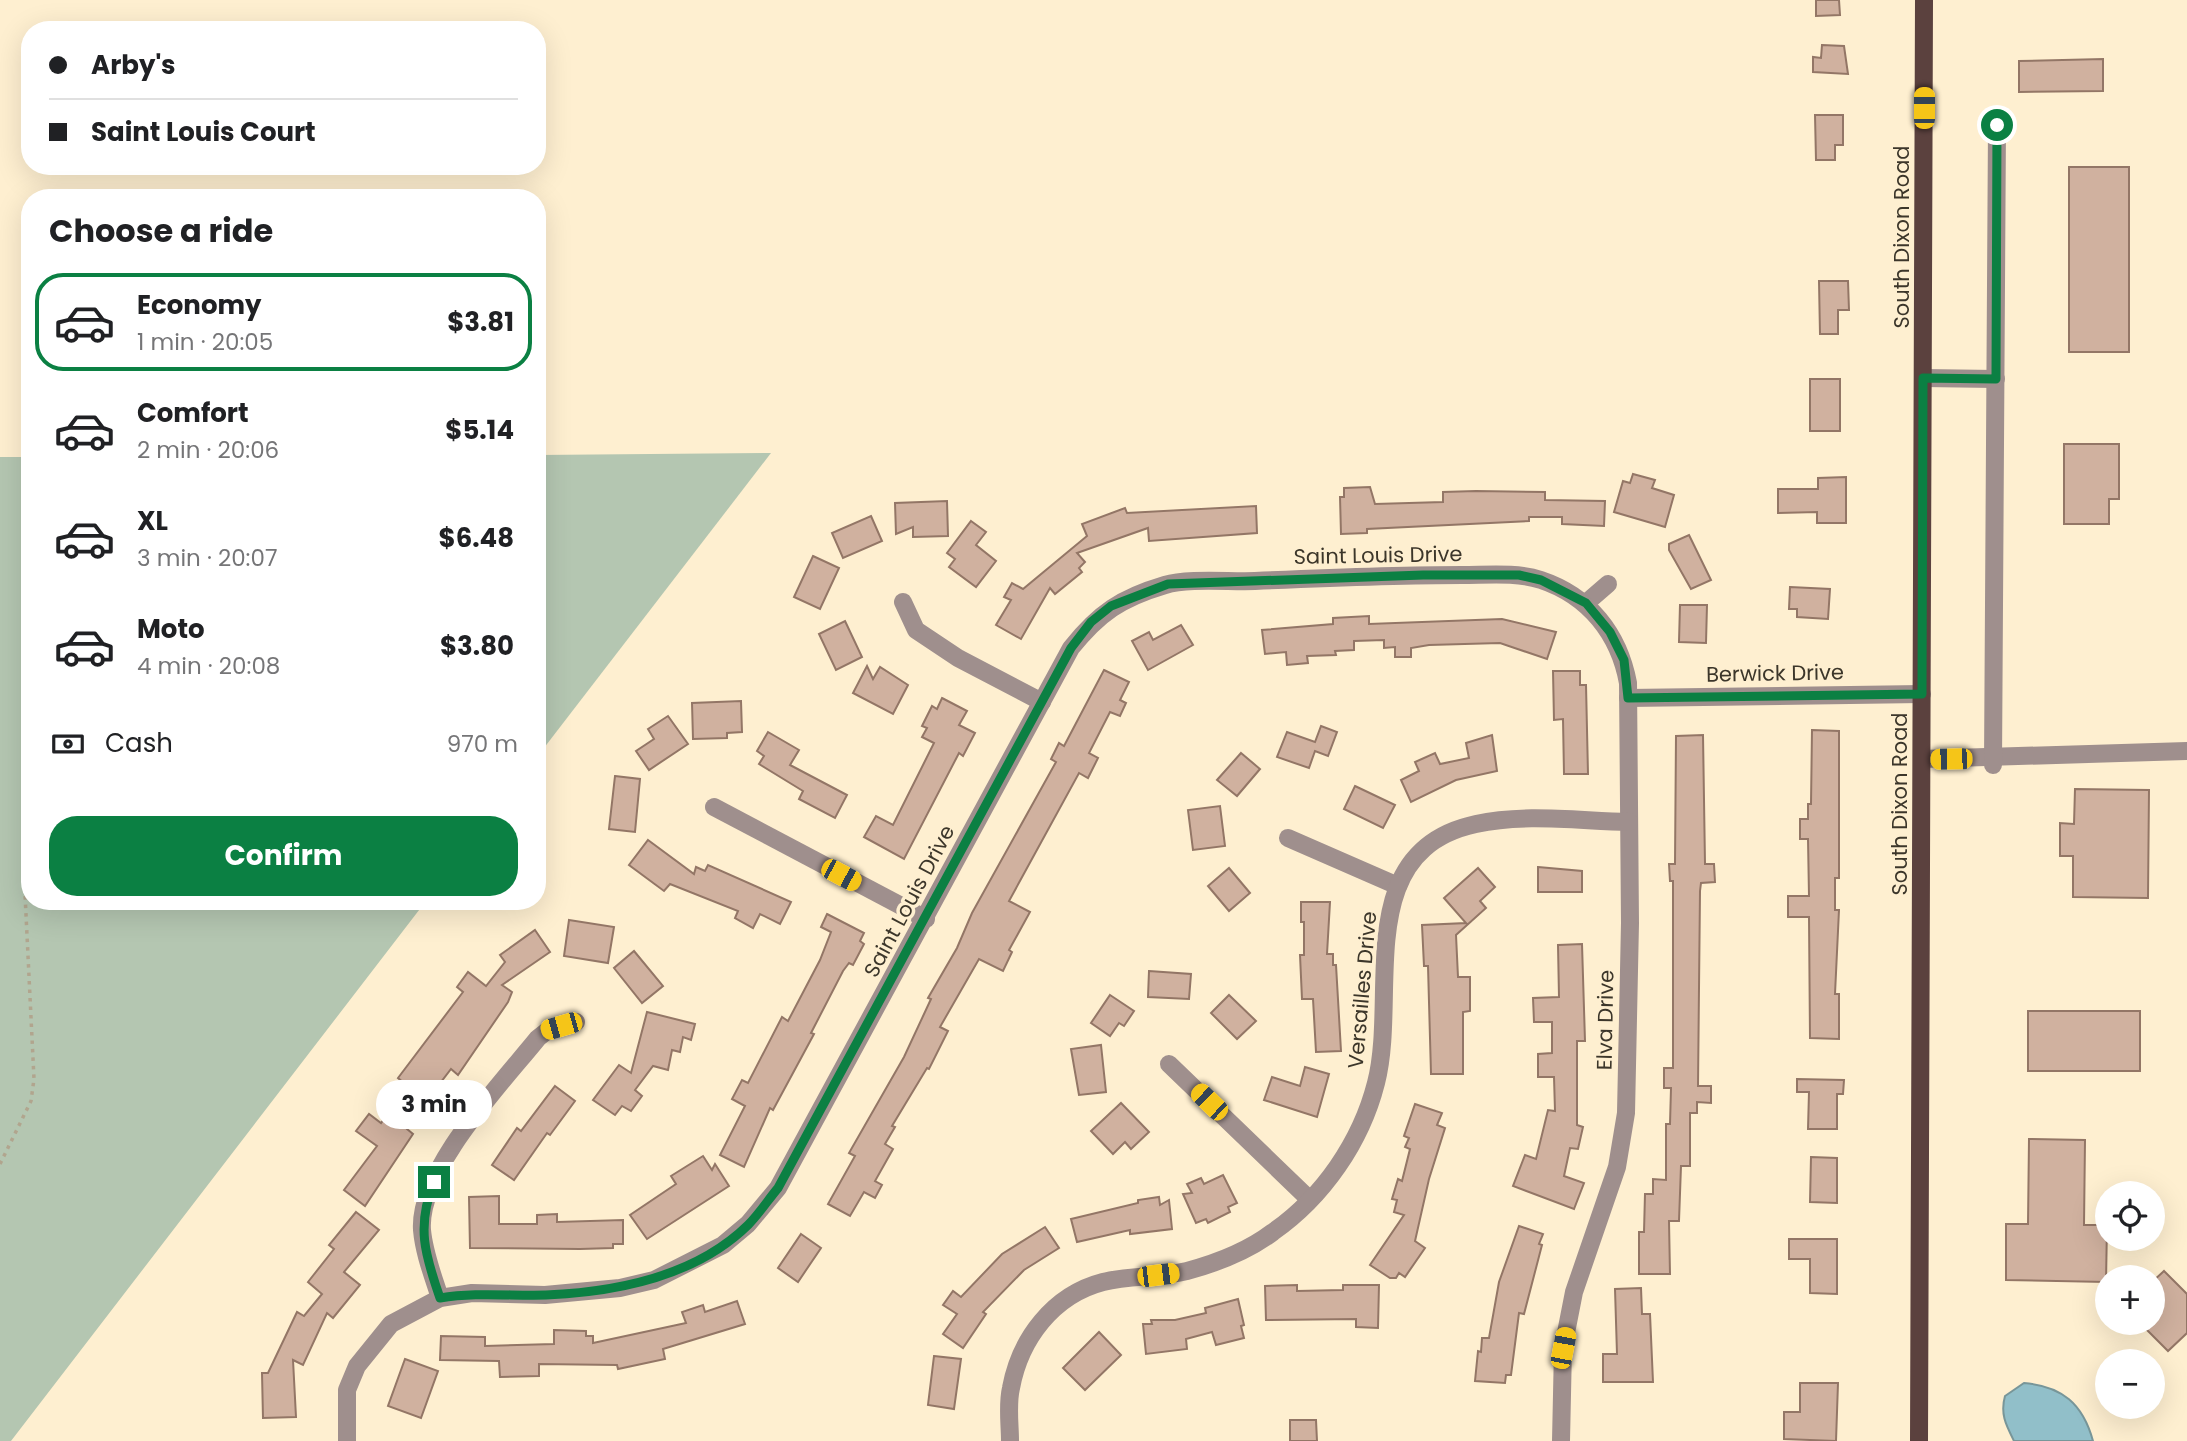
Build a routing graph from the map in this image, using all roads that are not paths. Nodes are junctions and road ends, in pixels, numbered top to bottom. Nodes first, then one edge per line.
1 (1924, 0) edge
2 (1997, 125) dead end
3 (1923, 378) junction
4 (1996, 379) junction
5 (1608, 584) dead end
6 (903, 602) dead end
7 (1586, 603) junction
8 (1922, 694) junction
9 (1628, 698) junction
10 (1042, 702) junction
11 (2187, 751) edge
12 (1922, 759) junction
13 (1993, 762) junction
14 (713, 807) dead end
15 (1629, 822) junction
16 (1288, 838) dead end
17 (1398, 886) junction
18 (926, 919) junction
19 (576, 1022) dead end
20 (1169, 1064) dead end
21 (1309, 1199) junction
22 (440, 1298) junction
23 (347, 1441) edge
24 (1010, 1441) edge
25 (1561, 1441) edge
26 (1919, 1441) edge

1 - 3 main road, South Dixon Road
2 - 4 street
3 - 4 street
3 - 8 main road, South Dixon Road
4 - 13 street
5 - 7 street
6 - 10 street
7 - 9 street, Elva Drive
7 - 10 street, Saint Louis Drive
8 - 9 street, Berwick Drive
8 - 12 main road, South Dixon Road
9 - 15 street, Elva Drive
10 - 18 street, Saint Louis Drive
11 - 13 street
12 - 13 street
12 - 26 main road, South Dixon Road
14 - 18 street
15 - 17 street, Versailles Drive
15 - 25 street, Elva Drive
16 - 17 street
17 - 21 street, Versailles Drive
18 - 22 street, Saint Louis Drive
19 - 22 street
20 - 21 street
21 - 24 street, Versailles Drive
22 - 23 street, Saint Louis Drive

